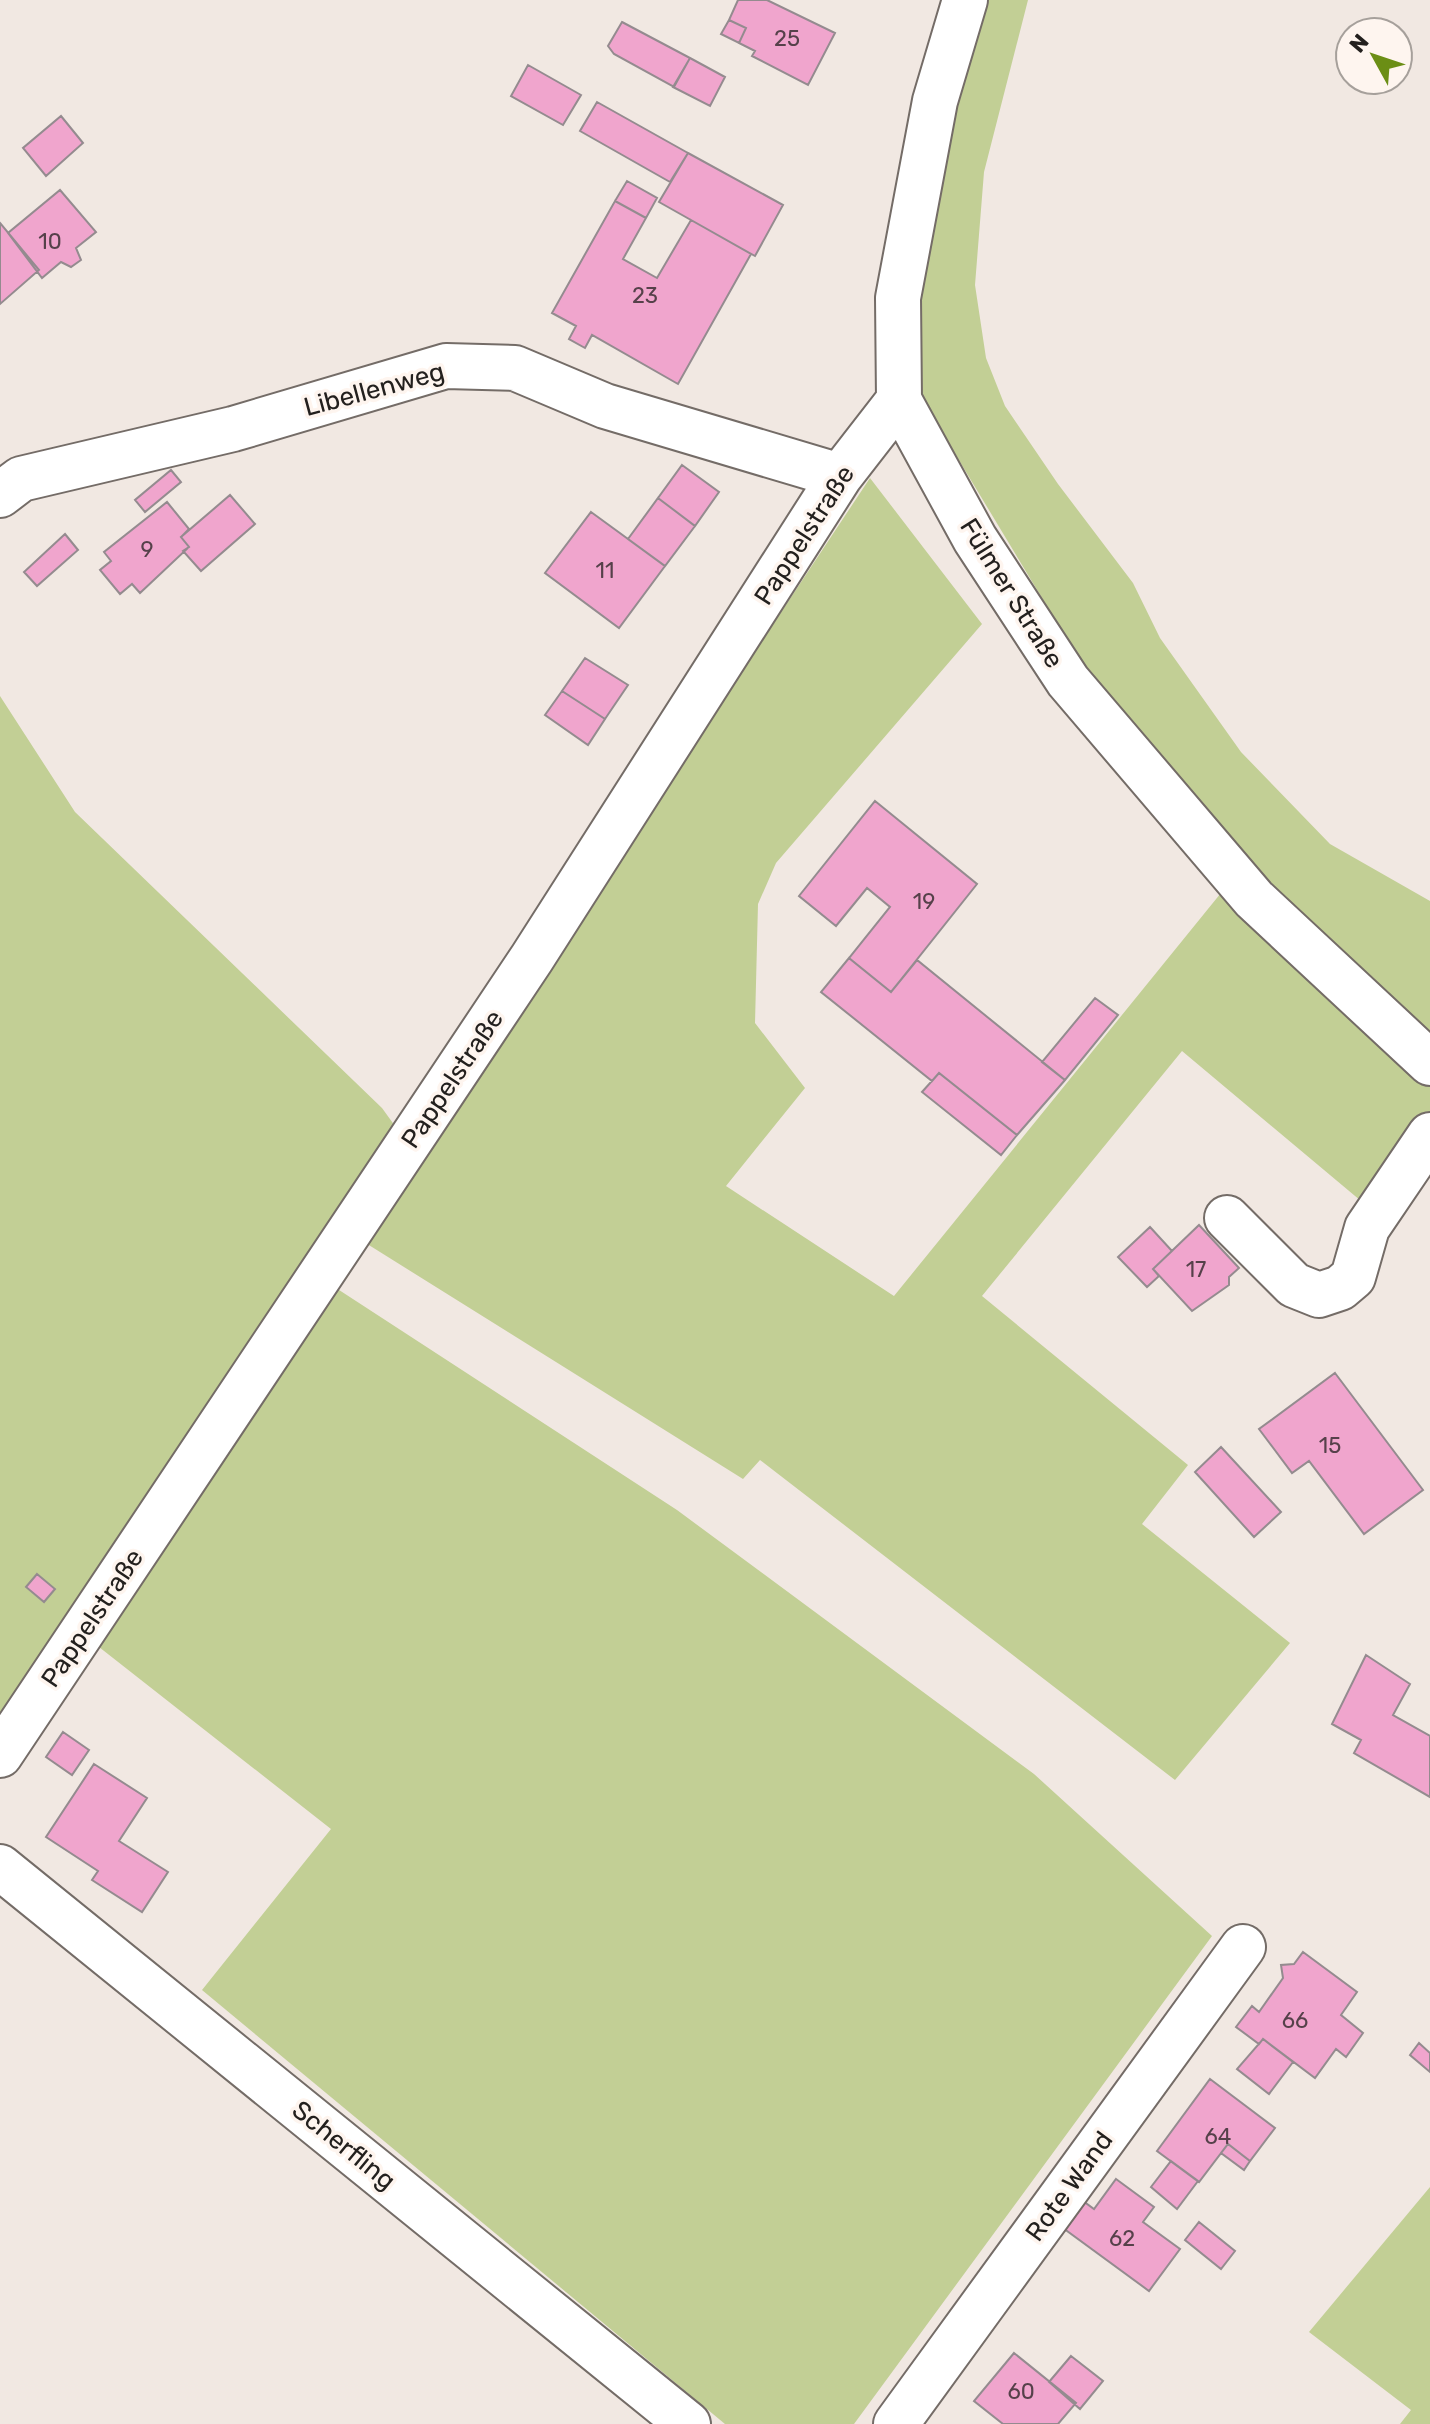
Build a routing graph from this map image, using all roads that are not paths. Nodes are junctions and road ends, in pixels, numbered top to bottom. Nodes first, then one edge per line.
1 (965, 0) edge
2 (899, 400) junction
3 (840, 476) junction
4 (0, 495) edge
5 (1430, 1063) edge
6 (1430, 1135) edge
7 (1227, 1218) dead end
8 (0, 1755) edge
9 (0, 1867) edge
10 (1243, 1947) dead end
11 (688, 2424) edge
12 (896, 2424) edge

1 - 2 street, Fülmer Straße
2 - 3 street, Pappelstraße
2 - 5 street, Fülmer Straße
3 - 4 street, Libellenweg
3 - 8 street, Pappelstraße
6 - 7 street
9 - 11 street, Scherfling
10 - 12 street, Rote Wand

